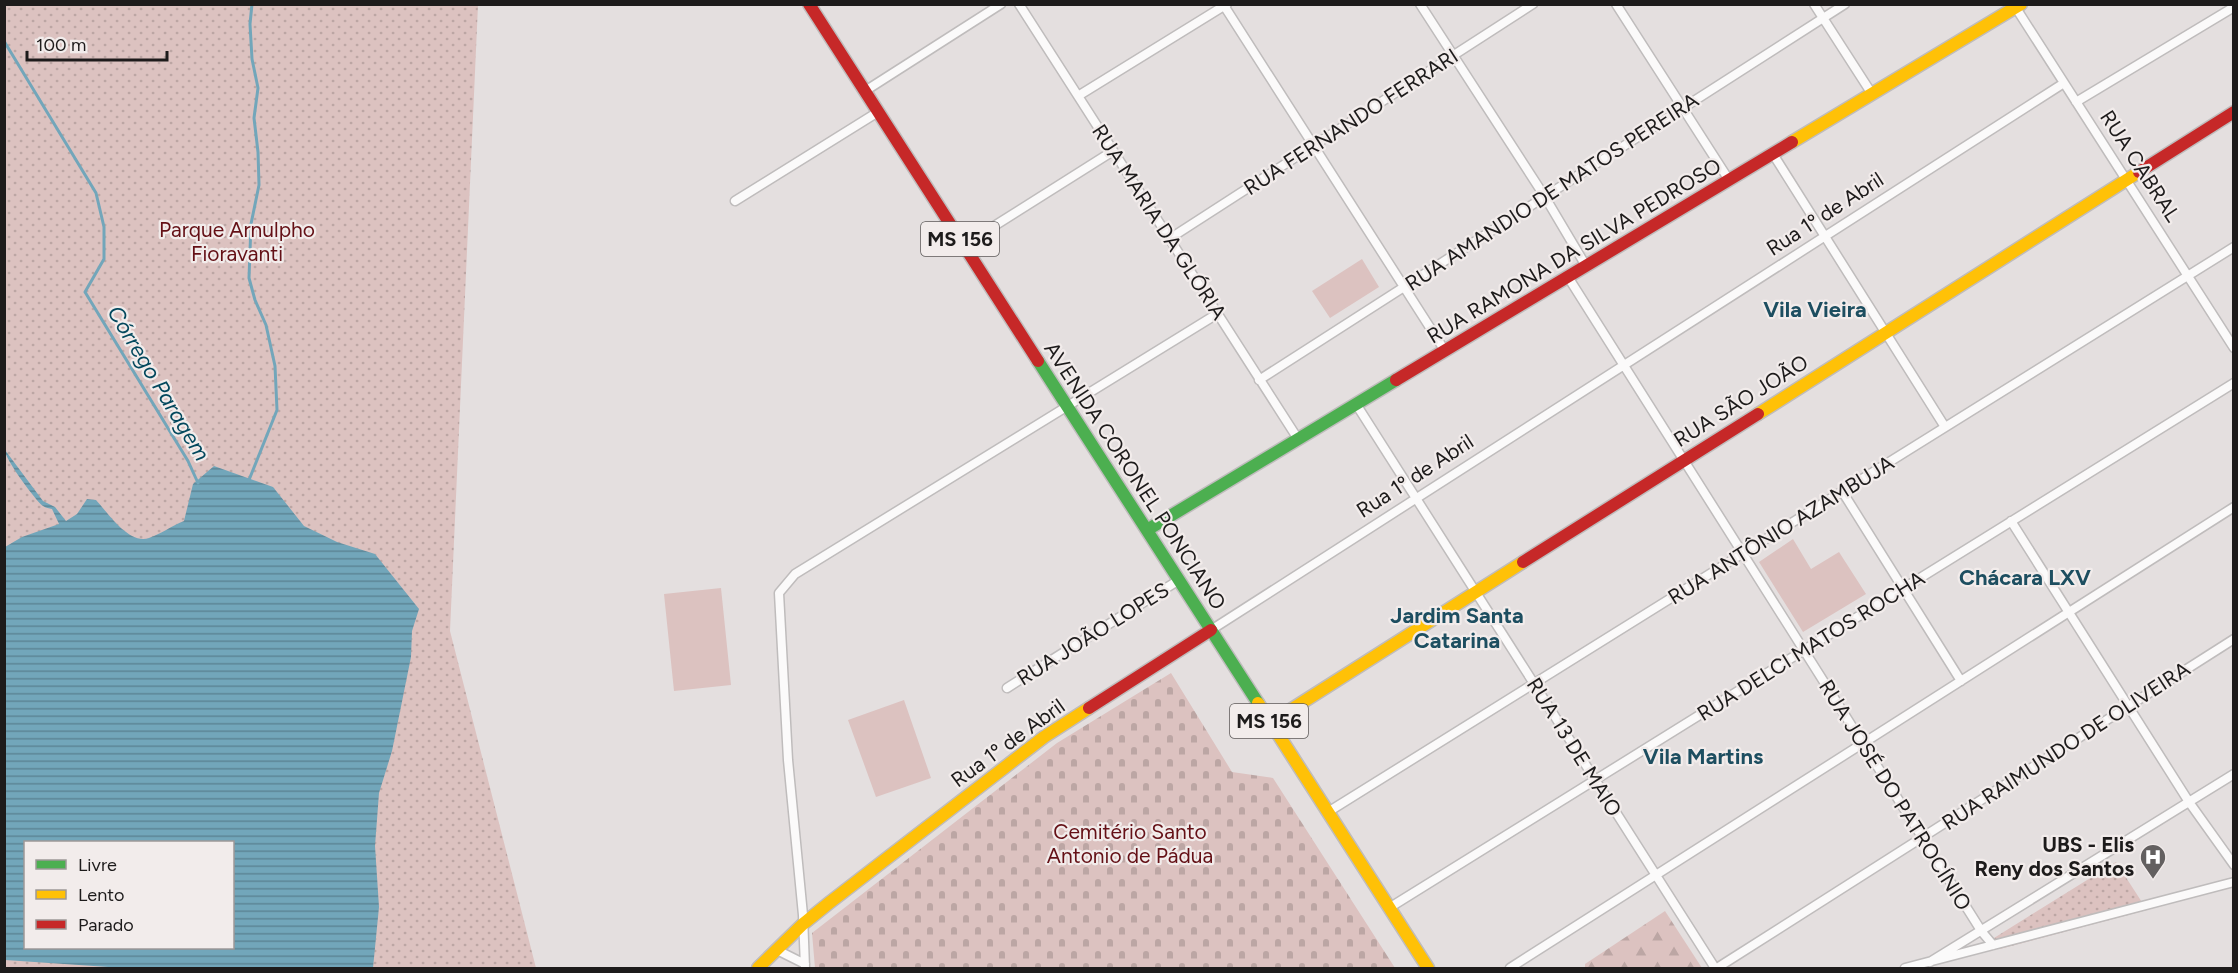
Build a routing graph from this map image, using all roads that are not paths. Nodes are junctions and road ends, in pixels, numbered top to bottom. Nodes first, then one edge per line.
1 (809, 4) edge
2 (1001, 4) edge
3 (1019, 4) edge
4 (1420, 4) edge
5 (1533, 4) edge
6 (1616, 4) edge
7 (1814, 4) edge
8 (1845, 4) edge
9 (1225, 5) edge
10 (2017, 6) edge
11 (2234, 7) edge
12 (1823, 19) junction
13 (1453, 57) junction
14 (2064, 83) junction
15 (865, 91) junction
16 (1872, 94) junction
17 (1078, 96) junction
18 (2076, 102) junction
19 (1682, 108) junction
20 (878, 112) junction
21 (2234, 112) edge
22 (1314, 146) junction
23 (1113, 151) junction
24 (1773, 154) junction
25 (1729, 180) junction
26 (2126, 180) junction
27 (1545, 197) junction
28 (735, 201) dead end
29 (1825, 237) junction
30 (1169, 239) junction
31 (964, 245) junction
32 (2234, 247) edge
33 (1586, 266) junction
34 (2188, 276) junction
35 (1568, 277) junction
36 (1404, 287) junction
37 (1217, 314) junction
38 (1885, 332) junction
39 (2234, 348) edge
40 (1444, 351) junction
41 (1624, 365) junction
42 (1259, 380) junction
43 (2234, 383) edge
44 (1356, 404) junction
45 (1067, 405) junction
46 (1945, 427) junction
47 (1298, 440) junction
48 (1684, 460) junction
49 (1842, 491) junction
50 (1416, 499) junction
51 (2234, 507) edge
52 (2011, 522) junction
53 (1147, 530) junction
54 (1743, 553) junction
55 (1179, 580) junction
56 (1903, 589) junction
57 (1476, 592) junction
58 (2069, 612) junction
59 (1211, 630) junction
60 (2234, 639) edge
61 (1804, 650) junction
62 (1960, 681) junction
63 (1534, 683) junction
64 (1006, 688) dead end
65 (2128, 706) junction
66 (1270, 723) junction
67 (1863, 743) junction
68 (2234, 774) edge
69 (1595, 780) junction
70 (2189, 802) junction
71 (1328, 812) junction
72 (1922, 838) junction
73 (2234, 865) edge
74 (1656, 875) junction
75 (2234, 882) edge
76 (1389, 908) junction
77 (803, 924) junction
78 (1982, 932) junction
79 (1994, 945) junction
80 (777, 950) junction
81 (1930, 965) edge
82 (805, 966) edge
83 (758, 969) edge
84 (1428, 969) edge
85 (1510, 969) edge
86 (1716, 969) edge
87 (1905, 969) edge

1 - 15 street, AVENIDA CORONEL PONCIANO / MS 156
2 - 15 street
3 - 17 street, RUA MARIA DA GLÓRIA
4 - 13 street
5 - 13 street, RUA FERNANDO FERRARI
6 - 19 street
7 - 12 street
8 - 12 street, RUA AMANDIO DE MATOS PEREIRA
9 - 17 street
9 - 22 street
10 - 14 street, RUA CABRAL
10 - 16 street, RUA RAMONA DA SILVA PEDROSO
11 - 18 street
12 - 16 street
12 - 19 street, RUA AMANDIO DE MATOS PEREIRA
13 - 22 street, RUA FERNANDO FERRARI
13 - 27 street
14 - 18 street, RUA CABRAL
14 - 29 street, Rua 1º de Abril
15 - 20 street, AVENIDA CORONEL PONCIANO / MS 156
16 - 24 street, RUA RAMONA DA SILVA PEDROSO
17 - 23 street, RUA MARIA DA GLÓRIA
18 - 26 street, RUA CABRAL
19 - 25 street
19 - 27 street, RUA AMANDIO DE MATOS PEREIRA
20 - 28 street
20 - 31 street, AVENIDA CORONEL PONCIANO / MS 156
21 - 26 street, RUA SÃO JOÃO
22 - 30 street, RUA FERNANDO FERRARI
22 - 36 street
23 - 30 street, RUA MARIA DA GLÓRIA
23 - 31 street
24 - 25 street, RUA RAMONA DA SILVA PEDROSO
24 - 29 street
25 - 33 street, RUA RAMONA DA SILVA PEDROSO
26 - 34 street, RUA CABRAL
26 - 38 street, RUA SÃO JOÃO
27 - 33 street
27 - 36 street, RUA AMANDIO DE MATOS PEREIRA
29 - 38 street
29 - 41 street, Rua 1º de Abril
30 - 37 street, RUA MARIA DA GLÓRIA
31 - 45 street, AVENIDA CORONEL PONCIANO / MS 156
32 - 34 street, RUA ANTÔNIO AZAMBUJA
33 - 35 street, RUA RAMONA DA SILVA PEDROSO
34 - 39 street, RUA CABRAL
34 - 46 street, RUA ANTÔNIO AZAMBUJA
35 - 40 street, RUA RAMONA DA SILVA PEDROSO
35 - 41 street, RUA JOSÉ DO PATROCÍNIO
36 - 40 street
36 - 42 street, RUA AMANDIO DE MATOS PEREIRA
37 - 42 street, RUA MARIA DA GLÓRIA
37 - 45 street
38 - 46 street
38 - 48 street, RUA SÃO JOÃO
40 - 44 street, RUA RAMONA DA SILVA PEDROSO
41 - 48 street, RUA JOSÉ DO PATROCÍNIO
41 - 50 street, Rua 1º de Abril
42 - 47 street, RUA MARIA DA GLÓRIA
43 - 52 street, RUA DELCI MATOS ROCHA
44 - 47 street, RUA RAMONA DA SILVA PEDROSO
44 - 50 street, RUA 13 DE MAIO
45 - 53 street, AVENIDA CORONEL PONCIANO / MS 156
45 - 77 street
46 - 49 street, RUA ANTÔNIO AZAMBUJA
47 - 53 street, RUA RAMONA DA SILVA PEDROSO
48 - 54 street, RUA JOSÉ DO PATROCÍNIO
48 - 57 street, RUA SÃO JOÃO
49 - 54 street, RUA ANTÔNIO AZAMBUJA
49 - 56 street
50 - 57 street, RUA 13 DE MAIO
50 - 59 street, Rua 1º de Abril
51 - 58 street
52 - 56 street, RUA DELCI MATOS ROCHA
52 - 58 street
53 - 55 street, AVENIDA CORONEL PONCIANO / MS 156
54 - 61 street, RUA JOSÉ DO PATROCÍNIO
54 - 63 street, RUA ANTÔNIO AZAMBUJA
55 - 59 street, AVENIDA CORONEL PONCIANO / MS 156
55 - 64 street, RUA JOÃO LOPES
56 - 61 street, RUA DELCI MATOS ROCHA
56 - 62 street
57 - 63 street, RUA 13 DE MAIO
57 - 66 street, RUA SÃO JOÃO
58 - 62 street
58 - 65 street
59 - 66 street, AVENIDA CORONEL PONCIANO / MS 156
59 - 77 street, Rua 1º de Abril
60 - 65 street, RUA RAIMUNDO DE OLIVEIRA
61 - 67 street, RUA JOSÉ DO PATROCÍNIO
61 - 69 street, RUA DELCI MATOS ROCHA
62 - 67 street
63 - 69 street, RUA 13 DE MAIO
63 - 71 street, RUA ANTÔNIO AZAMBUJA
65 - 70 street
65 - 72 street, RUA RAIMUNDO DE OLIVEIRA
66 - 71 street, AVENIDA CORONEL PONCIANO / MS 156
67 - 72 street, RUA JOSÉ DO PATROCÍNIO
67 - 74 street
68 - 70 street
69 - 74 street, RUA 13 DE MAIO
69 - 76 street, RUA DELCI MATOS ROCHA
70 - 73 street
70 - 78 street
71 - 76 street, AVENIDA CORONEL PONCIANO / MS 156
72 - 78 street, RUA JOSÉ DO PATROCÍNIO
72 - 86 street, RUA RAIMUNDO DE OLIVEIRA
74 - 85 street
74 - 86 street, RUA 13 DE MAIO
75 - 79 street
76 - 84 street, AVENIDA CORONEL PONCIANO / MS 156
77 - 80 street, Rua 1º de Abril
77 - 82 street
78 - 79 street, RUA JOSÉ DO PATROCÍNIO
78 - 81 street
79 - 81 street
80 - 82 street
80 - 83 street, Rua 1º de Abril
81 - 87 street

